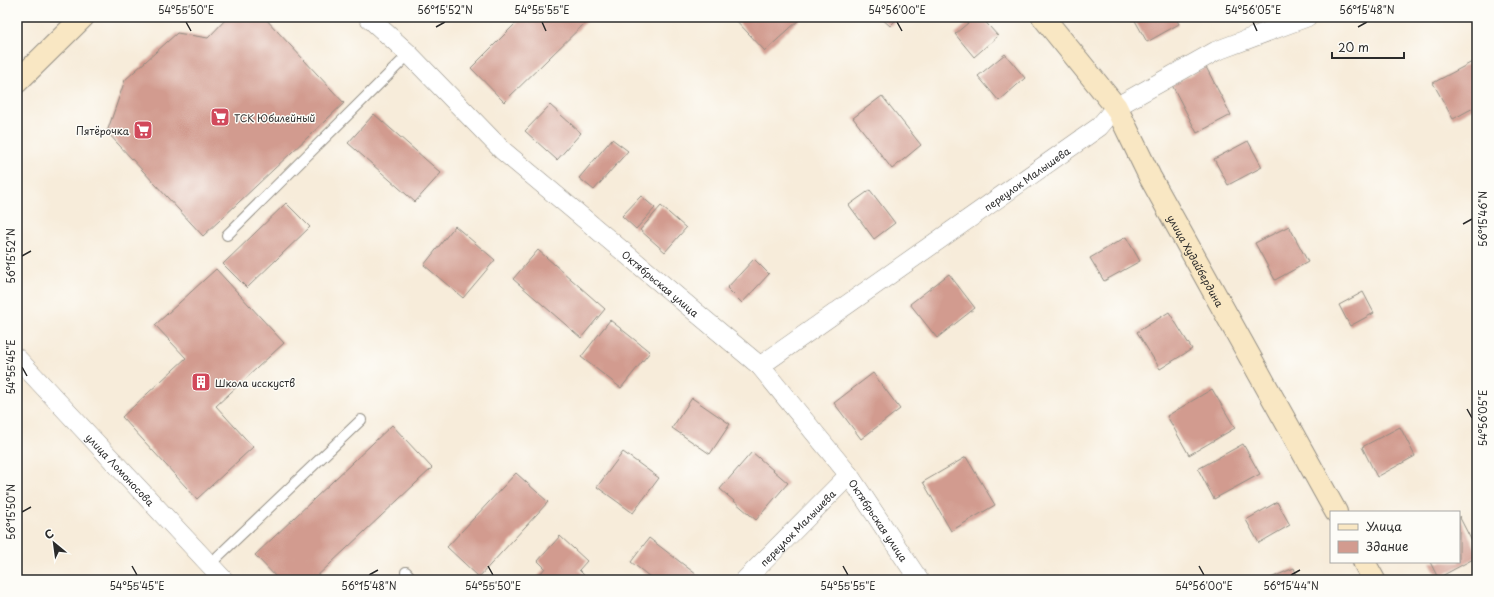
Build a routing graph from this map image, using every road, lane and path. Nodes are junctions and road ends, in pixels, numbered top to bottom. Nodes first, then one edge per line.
1 (83, 17) edge
2 (368, 17) edge
3 (1043, 17) edge
4 (1307, 17) edge
5 (409, 54) junction
6 (17, 82) edge
7 (1116, 107) junction
8 (227, 235) dead end
9 (17, 358) edge
10 (760, 366) junction
11 (361, 420) dead end
12 (850, 475) junction
13 (1335, 511) edge
14 (1365, 563) edge
15 (210, 564) junction
16 (406, 572) dead end
17 (224, 580) edge
18 (414, 580) edge
19 (745, 580) edge
20 (919, 580) edge
21 (1374, 580) edge

1 - 6 street
2 - 5 street, Октябрьская улица
3 - 7 street, улица Худайбердина
4 - 7 street, переулок Малышева
5 - 8 lane
5 - 10 street, Октябрьская улица
7 - 10 street, переулок Малышева
7 - 13 street, улица Худайбердина
9 - 15 street, улица Ломоносова
10 - 12 street, Октябрьская улица
11 - 15 lane
12 - 19 street, переулок Малышева
12 - 20 street, Октябрьская улица
14 - 21 street
15 - 17 street, улица Ломоносова
16 - 18 lane

